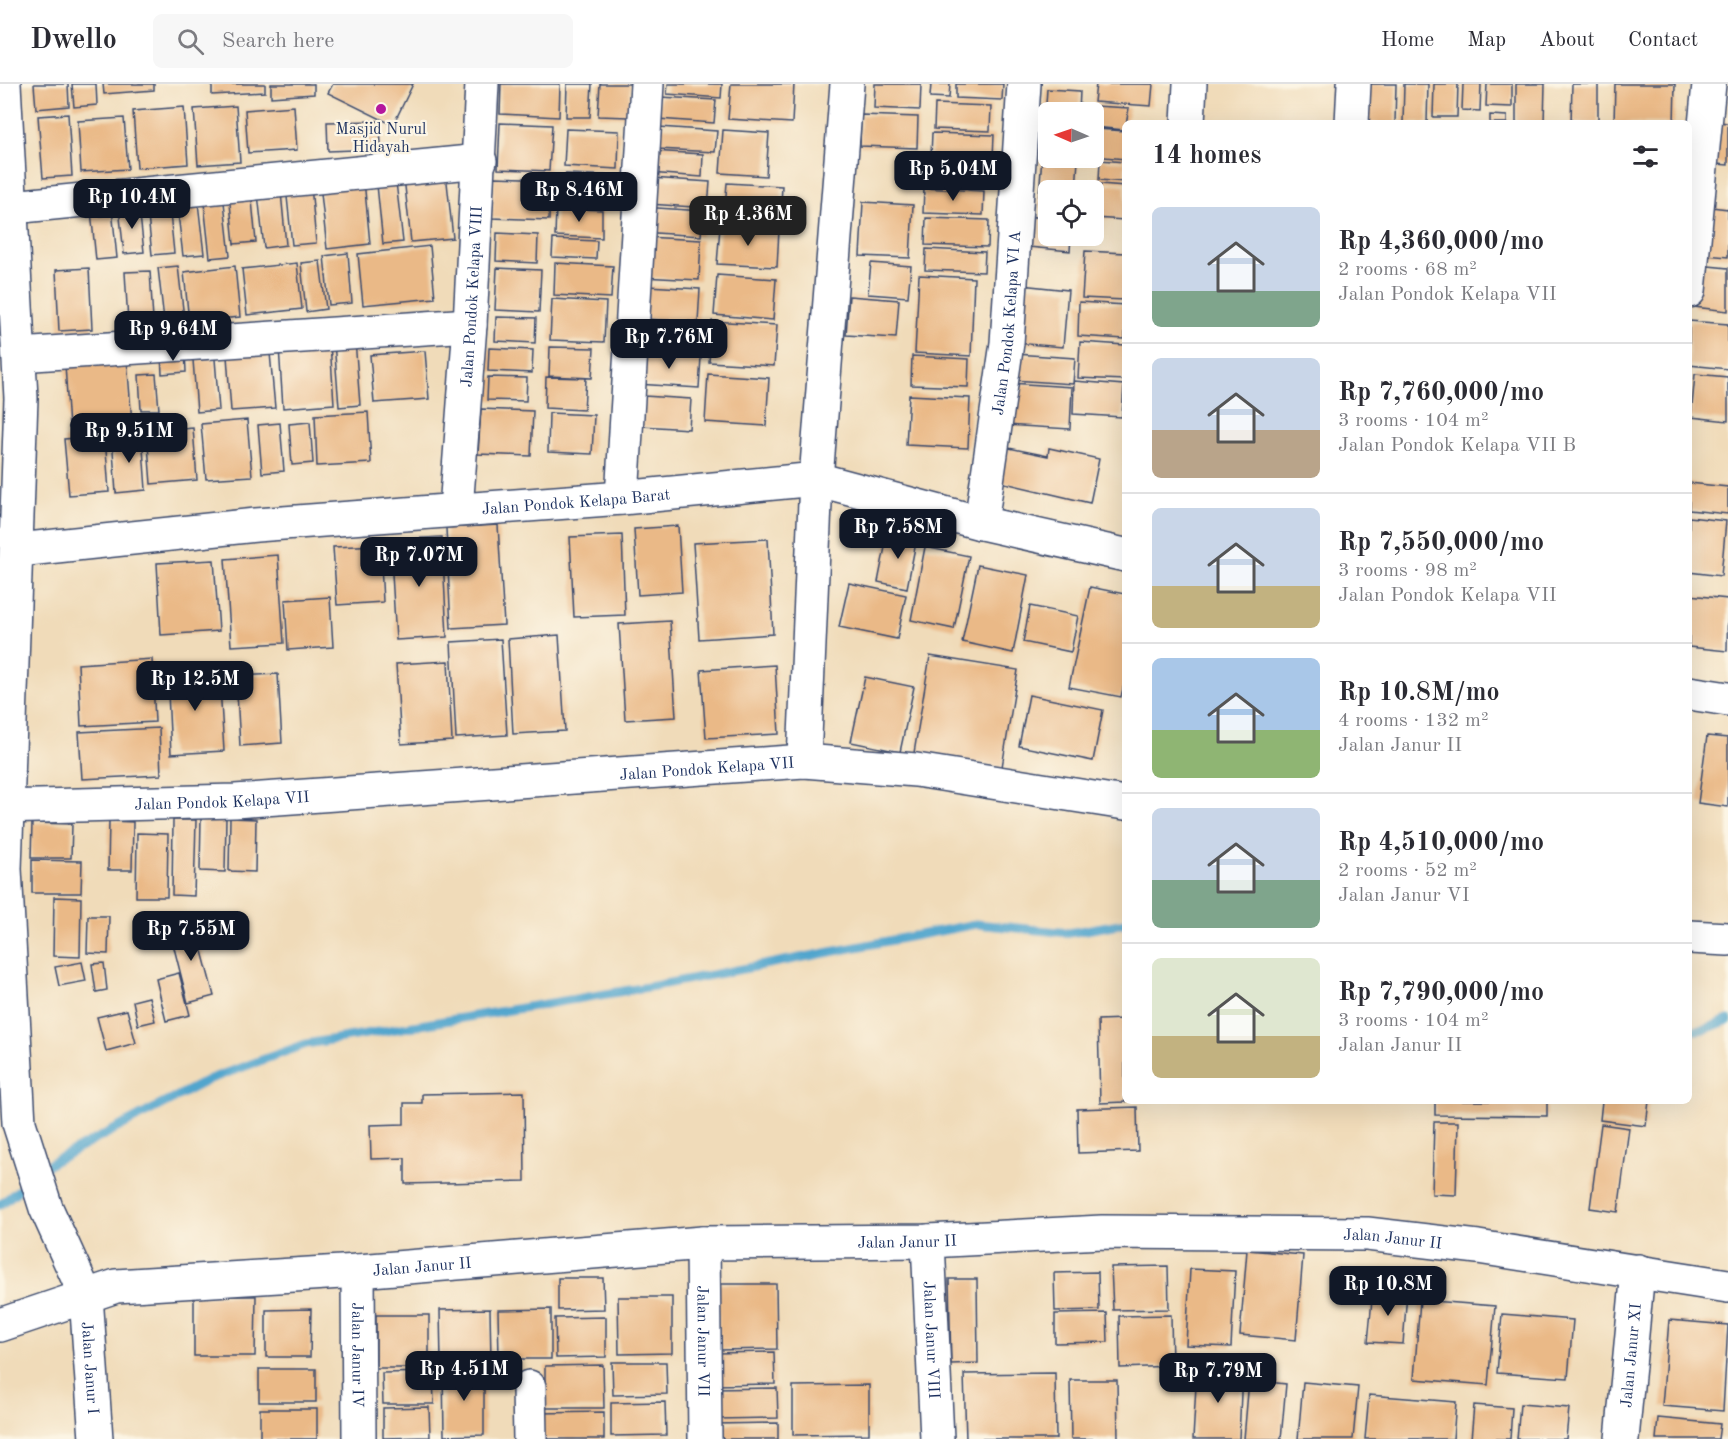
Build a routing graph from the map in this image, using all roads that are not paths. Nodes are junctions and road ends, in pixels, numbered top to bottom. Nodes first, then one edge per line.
1 (4, 84) edge
2 (482, 84) edge
3 (647, 84) edge
4 (847, 84) edge
5 (1024, 84) edge
6 (1190, 84) edge
7 (1354, 84) edge
8 (1709, 84) edge
9 (1188, 120) edge
10 (1352, 120) edge
11 (480, 161) junction
12 (12, 207) junction
13 (1692, 219) edge
14 (470, 325) junction
15 (19, 355) junction
16 (816, 479) junction
17 (622, 498) junction
18 (456, 509) junction
19 (981, 524) junction
20 (18, 550) junction
21 (1122, 554) edge
22 (1692, 693) edge
23 (1728, 699) edge
24 (804, 761) junction
25 (1122, 803) edge
26 (3, 807) edge
27 (2, 869) edge
28 (1692, 937) edge
29 (1728, 939) edge
30 (928, 1241) junction
31 (703, 1243) junction
32 (1638, 1270) junction
33 (358, 1271) junction
34 (1728, 1286) edge
35 (86, 1296) junction
36 (0, 1325) edge
37 (530, 1387) dead end
38 (96, 1439) edge
39 (359, 1439) edge
40 (530, 1439) edge
41 (705, 1439) edge
42 (937, 1439) edge
43 (1622, 1439) edge

1 - 12 street
2 - 11 street, Jalan Pondok Kelapa VIII
3 - 17 street
4 - 16 street, Jalan Pondok Kelapa VII
5 - 19 street, Jalan Pondok Kelapa VI A
6 - 9 street
7 - 10 street
8 - 13 street
11 - 12 street
11 - 14 street, Jalan Pondok Kelapa VIII
12 - 15 street
14 - 15 street
14 - 18 street, Jalan Pondok Kelapa VIII
15 - 20 street
16 - 17 street, Jalan Pondok Kelapa Barat
16 - 19 street, Jalan Pondok Kelapa Barat
16 - 24 street, Jalan Pondok Kelapa VII
17 - 18 street, Jalan Pondok Kelapa Barat
18 - 20 street, Jalan Pondok Kelapa Barat
19 - 21 street, Jalan Pondok Kelapa Barat
20 - 26 street
22 - 23 street
24 - 25 street
24 - 26 street, Jalan Pondok Kelapa VII
26 - 27 street
27 - 35 street
28 - 29 street
30 - 31 street, Jalan Janur II
30 - 32 street, Jalan Janur II
30 - 42 street, Jalan Janur VIII
31 - 33 street, Jalan Janur II
31 - 41 street, Jalan Janur VII
32 - 34 street, Jalan Janur II
32 - 43 street, Jalan Janur XI
33 - 35 street, Jalan Janur II
33 - 39 street, Jalan Janur IV
35 - 36 street, Jalan Janur II
35 - 38 street, Jalan Janur I
37 - 40 street

